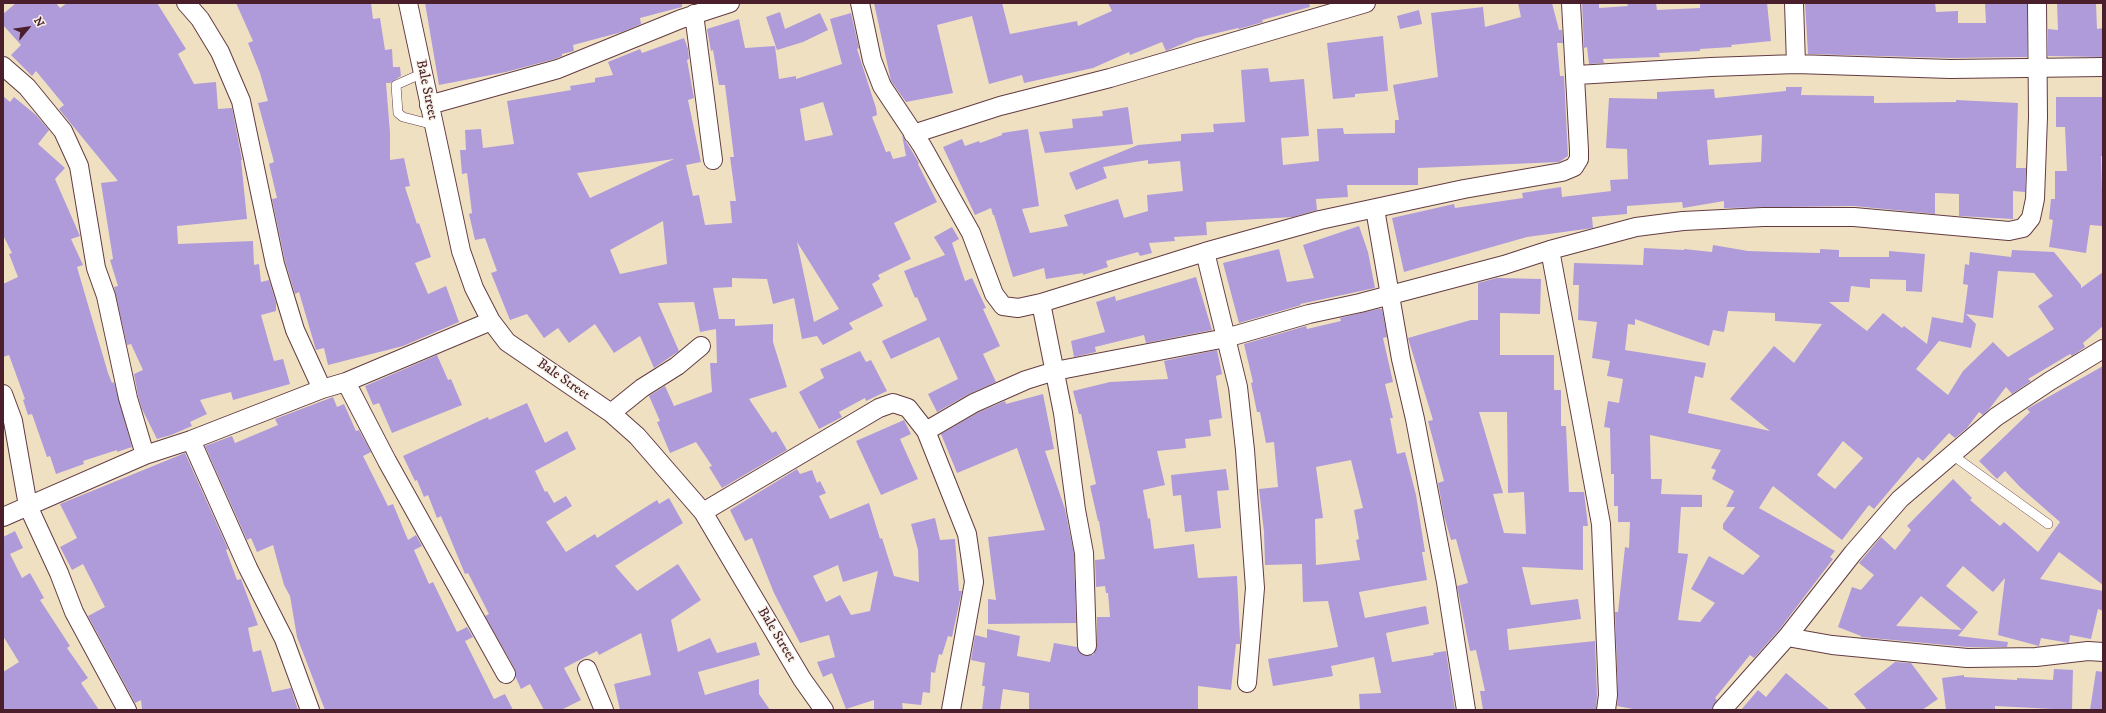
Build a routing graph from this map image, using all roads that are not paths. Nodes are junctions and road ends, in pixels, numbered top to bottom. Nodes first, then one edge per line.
1 (186, 3) edge
2 (730, 3) edge
3 (860, 3) edge
4 (1366, 3) edge
5 (1571, 3) edge
6 (1794, 3) edge
7 (2037, 3) edge
8 (411, 5) edge
9 (684, 12) edge
10 (1796, 64) junction
11 (3, 66) edge
12 (2103, 67) edge
13 (2037, 69) junction
14 (423, 73) junction
15 (1577, 76) junction
16 (430, 105) junction
17 (434, 125) junction
18 (913, 134) junction
19 (713, 160) dead end
20 (1374, 209) junction
21 (1550, 250) junction
22 (1205, 252) junction
23 (1390, 294) junction
24 (1042, 303) junction
25 (491, 321) junction
26 (1226, 338) junction
27 (700, 346) dead end
28 (2103, 349) edge
29 (1055, 371) junction
30 (346, 382) junction
31 (322, 389) junction
32 (3, 394) edge
33 (611, 413) junction
34 (926, 431) junction
35 (191, 440) junction
36 (1951, 454) junction
37 (145, 455) junction
38 (28, 506) junction
39 (702, 512) junction
40 (3, 517) edge
41 (2048, 524) dead end
42 (1788, 638) junction
43 (1087, 646) dead end
44 (2103, 652) edge
45 (587, 669) dead end
46 (506, 674) dead end
47 (1247, 683) dead end
48 (127, 710) edge
49 (310, 710) edge
50 (604, 710) edge
51 (824, 710) edge
52 (951, 710) edge
53 (1466, 710) edge
54 (1606, 710) edge
55 (1722, 710) edge

1 - 31 street
2 - 9 street
3 - 18 street
4 - 18 street
5 - 15 street
6 - 10 street
7 - 13 street
8 - 14 street, Bale Street
9 - 16 street
9 - 19 street
10 - 13 street
10 - 15 street
11 - 37 street
12 - 13 street
13 - 21 street
14 - 16 street, Bale Street
14 - 17 lane
15 - 20 street
16 - 17 street, Bale Street
17 - 25 street, Bale Street
18 - 24 street
20 - 22 street
20 - 23 street
21 - 23 street
21 - 54 street
22 - 24 street
22 - 26 street
23 - 26 street
23 - 53 street
24 - 29 street
25 - 30 street
25 - 33 street, Bale Street
26 - 29 street
26 - 47 street
27 - 33 street
28 - 36 street
29 - 34 street
29 - 43 street
30 - 31 street
30 - 46 street
31 - 35 street
32 - 38 street
33 - 39 street, Bale Street
34 - 39 street
34 - 52 street
35 - 37 street
35 - 49 street
36 - 41 lane
36 - 42 street
37 - 38 street
38 - 40 street
38 - 48 street
39 - 51 street, Bale Street
42 - 44 street
42 - 55 street
45 - 50 street

